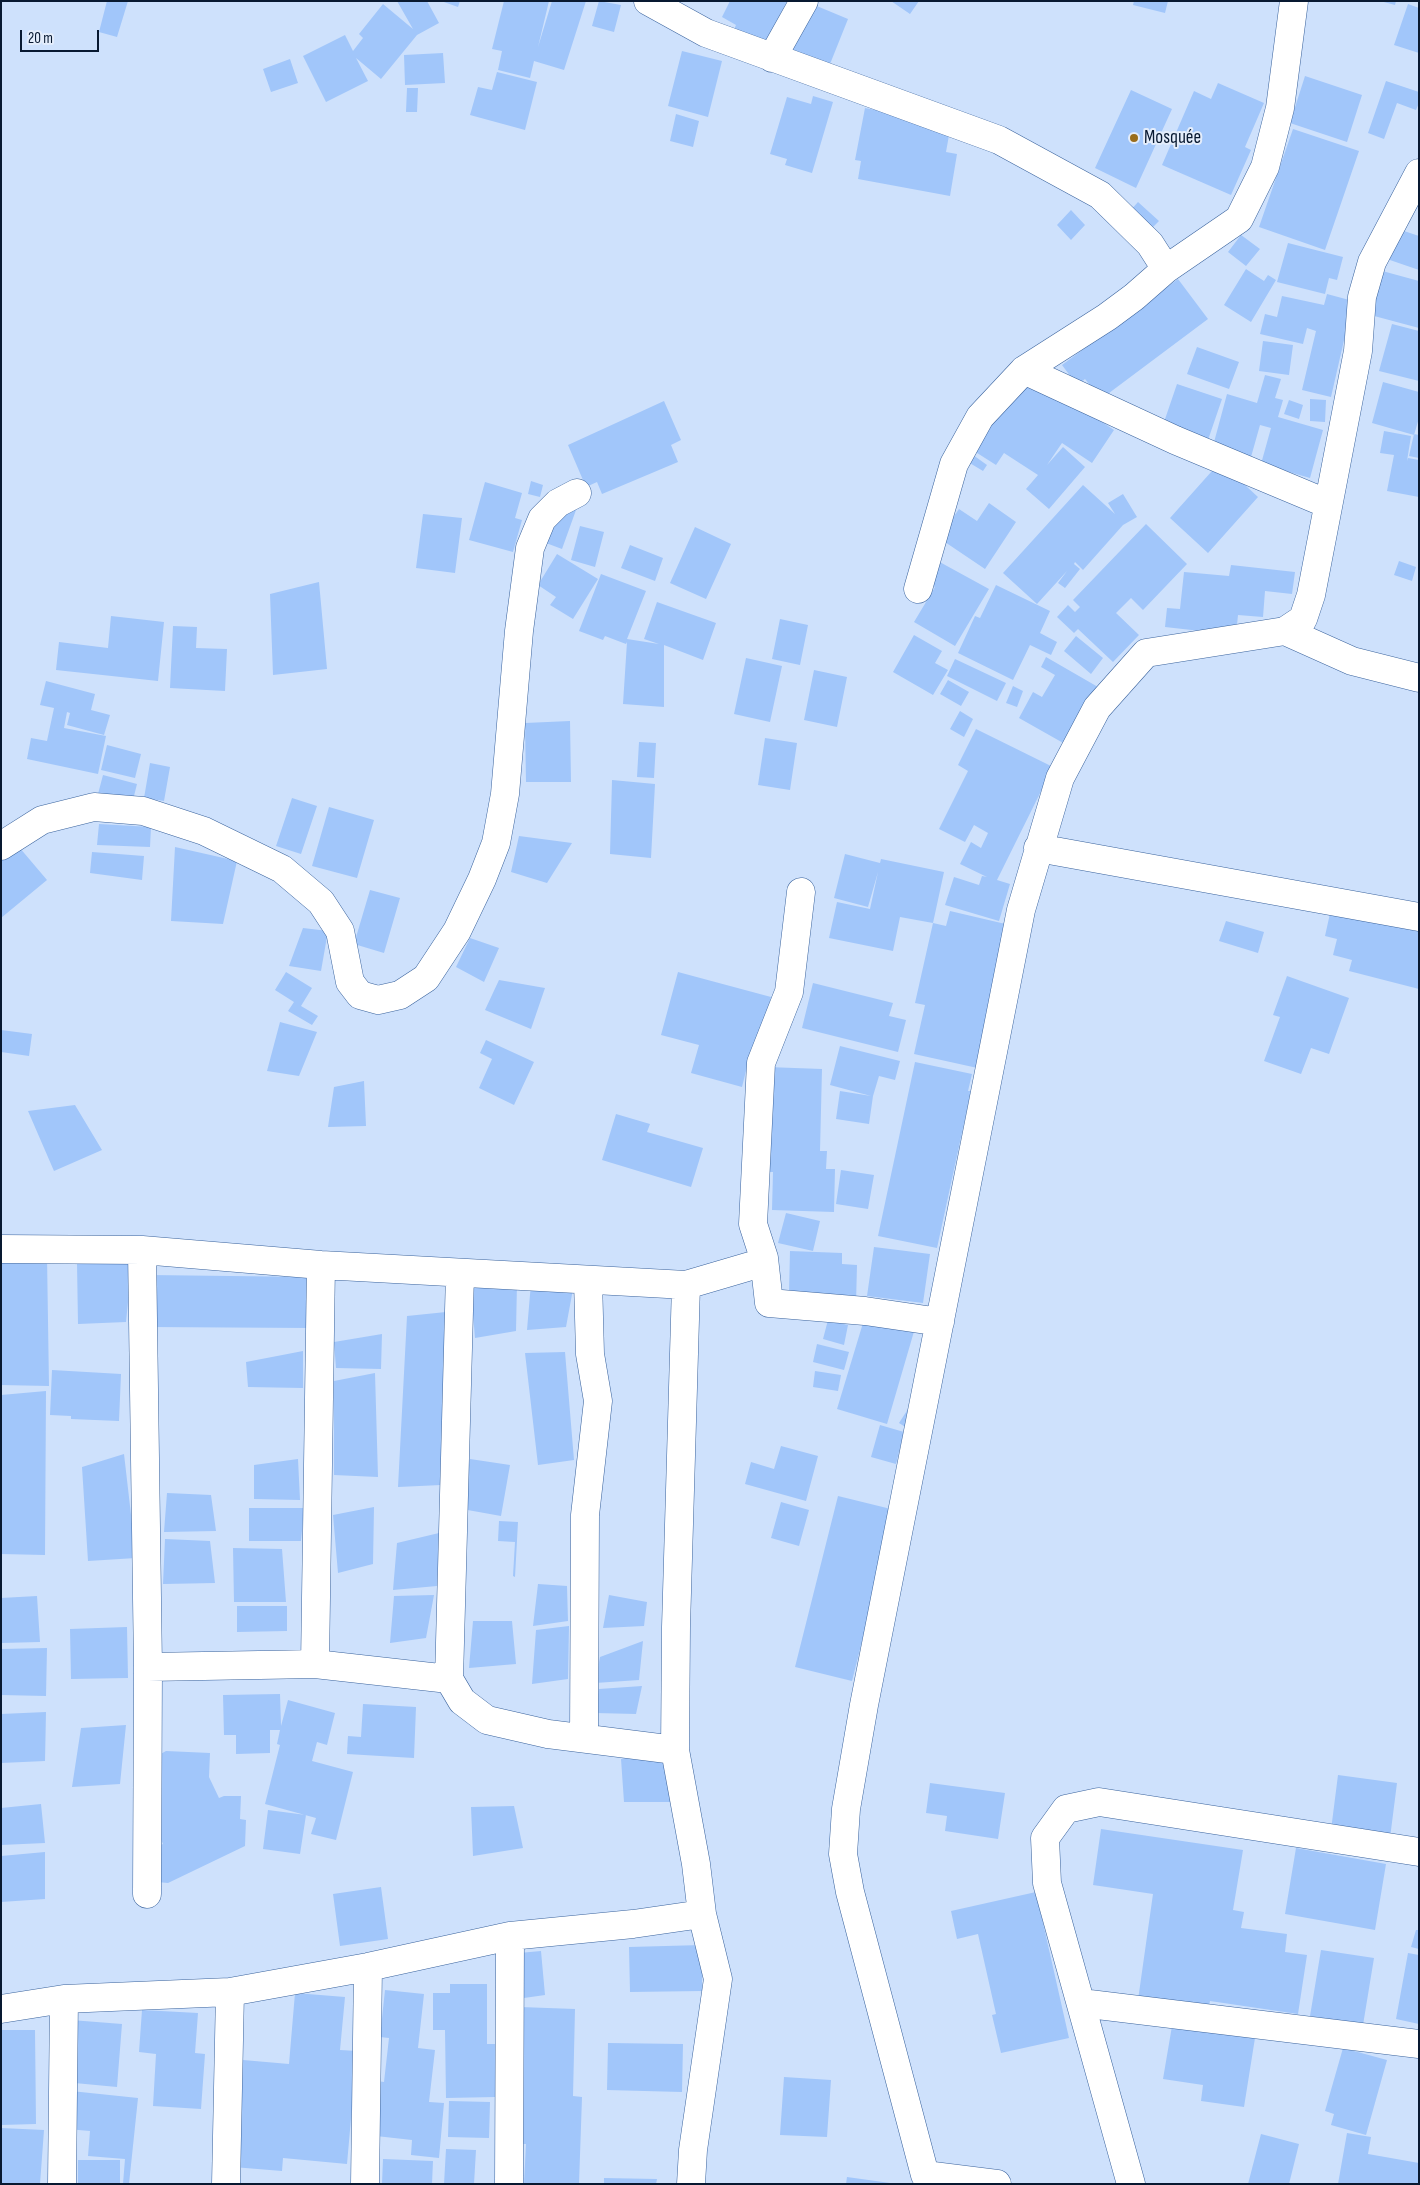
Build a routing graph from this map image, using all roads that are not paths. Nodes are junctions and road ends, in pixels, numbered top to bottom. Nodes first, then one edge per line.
1 (648, 1) edge
2 (804, 1) edge
3 (1294, 1) edge
4 (772, 58) junction
5 (1419, 173) edge
6 (1166, 268) junction
7 (1024, 370) junction
8 (577, 493) dead end
9 (1328, 504) junction
10 (918, 589) dead end
11 (1285, 631) junction
12 (1419, 678) edge
13 (1, 846) edge
14 (1038, 848) junction
15 (801, 892) dead end
16 (1419, 917) edge
17 (1, 1249) edge
18 (142, 1250) junction
19 (764, 1258) junction
20 (321, 1265) junction
21 (460, 1274) junction
22 (588, 1280) junction
23 (686, 1285) junction
24 (940, 1322) junction
25 (315, 1664) junction
26 (148, 1667) junction
27 (449, 1679) junction
28 (584, 1738) junction
29 (675, 1750) junction
30 (1419, 1852) edge
31 (147, 1894) dead end
32 (702, 1914) junction
33 (510, 1936) junction
34 (368, 1967) junction
35 (230, 1992) junction
36 (64, 1999) junction
37 (1081, 2003) junction
38 (1, 2009) edge
39 (1419, 2044) edge
40 (62, 2184) edge
41 (226, 2184) edge
42 (365, 2184) edge
43 (509, 2184) edge
44 (691, 2184) edge
45 (997, 2184) edge
46 (1131, 2184) edge

1 - 4 street
2 - 4 street
3 - 6 street
4 - 6 street
5 - 9 street
6 - 7 street
7 - 9 street
7 - 10 street
8 - 13 street
9 - 11 street
11 - 12 street
11 - 14 street
14 - 16 street
14 - 24 street
15 - 19 street
17 - 18 street
18 - 20 street
18 - 26 street
19 - 23 street
19 - 24 street
20 - 21 street
20 - 25 street
21 - 22 street
21 - 27 street
22 - 23 street
22 - 28 street
23 - 29 street
24 - 45 street
25 - 26 street
25 - 27 street
26 - 31 street
27 - 28 street
28 - 29 street
29 - 32 street
30 - 37 street
32 - 33 street
32 - 44 street
33 - 34 street
33 - 43 street
34 - 35 street
34 - 42 street
35 - 36 street
35 - 41 street
36 - 38 street
36 - 40 street
37 - 39 street
37 - 46 street

